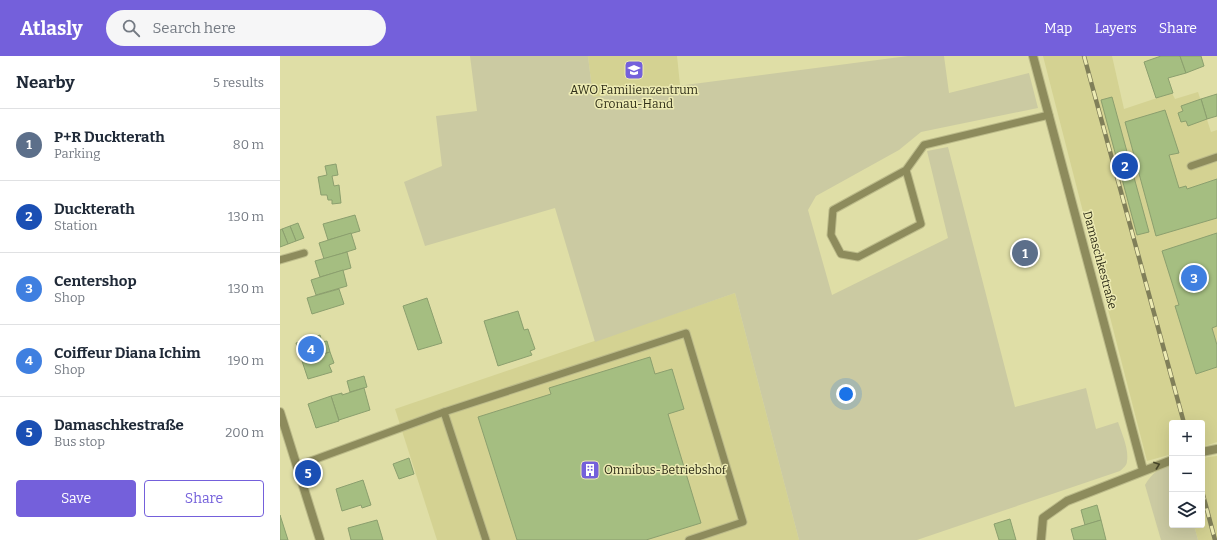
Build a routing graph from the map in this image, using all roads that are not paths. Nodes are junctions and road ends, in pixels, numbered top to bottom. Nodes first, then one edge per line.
1 (1033, 56) edge
2 (1049, 116) junction
3 (1217, 157) edge
4 (1191, 166) dead end
5 (906, 170) junction
6 (304, 253) dead end
7 (280, 260) edge
8 (280, 412) edge
9 (444, 412) junction
10 (1217, 449) edge
11 (1205, 451) edge
12 (1169, 461) edge
13 (297, 466) junction
14 (1143, 470) junction
15 (700, 538) edge
16 (320, 540) edge
17 (486, 540) edge
18 (689, 540) edge
19 (1041, 540) edge

1 - 2 street, Damaschkestraße
2 - 5 lane
2 - 14 street, Damaschkestraße
3 - 4 lane
5 - 5 lane
6 - 7 lane
8 - 13 street
9 - 13 lane
9 - 15 lane
9 - 17 lane
10 - 11 street
14 -> 12 street
13 - 16 street
14 - 19 street
15 - 18 lane

